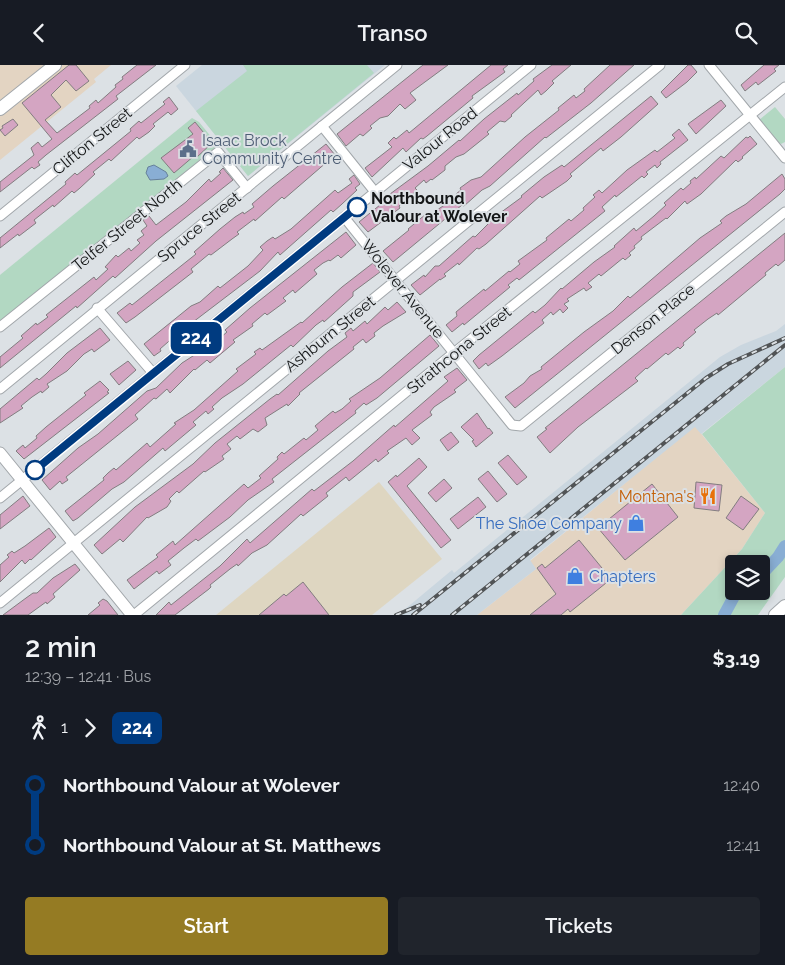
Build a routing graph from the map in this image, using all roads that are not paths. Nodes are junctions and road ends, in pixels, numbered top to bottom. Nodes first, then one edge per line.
1 (55, 65) edge
2 (185, 65) edge
3 (398, 65) edge
4 (531, 65) edge
5 (660, 65) edge
6 (708, 65) edge
7 (785, 87) edge
8 (0, 109) edge
9 (750, 115) junction
10 (322, 126) junction
11 (785, 158) edge
12 (247, 188) junction
13 (376, 192) junction
14 (785, 212) edge
15 (0, 216) edge
16 (344, 217) junction
17 (396, 280) junction
18 (97, 308) junction
19 (0, 327) edge
20 (455, 352) junction
21 (153, 373) junction
22 (0, 389) edge
23 (521, 426) joint
24 (0, 453) edge
25 (22, 480) junction
26 (0, 498) edge
27 (74, 543) junction
28 (0, 603) edge
29 (785, 606) edge
30 (133, 615) edge
31 (775, 615) edge

1 - 8 main road
2 - 15 street, Clifton Street
3 - 10 street, Spruce Street
4 - 13 street, Valour Road
5 - 17 street, Ashburn Street
6 - 9 street
7 - 9 street, Strathcona Street
9 - 11 street
9 - 20 street, Strathcona Street
10 - 12 street, Spruce Street
10 - 13 street
12 - 18 street, Spruce Street
12 - 19 street, Telfer Street North
13 - 16 street, Valour Road
14 - 23 street, Denson Place
16 - 17 street, Wolever Avenue
16 - 21 street, Valour Road
17 - 20 street, Wolever Avenue
17 - 27 street, Ashburn Street
18 - 21 street
18 - 22 street, Spruce Street
20 - 23 street, Wolever Avenue
20 - 30 street, Strathcona Street
21 - 25 street, Valour Road
24 - 25 street
25 - 26 street, Valour Road
25 - 27 street
27 - 28 street, Ashburn Street
27 - 30 street
29 - 31 main road

